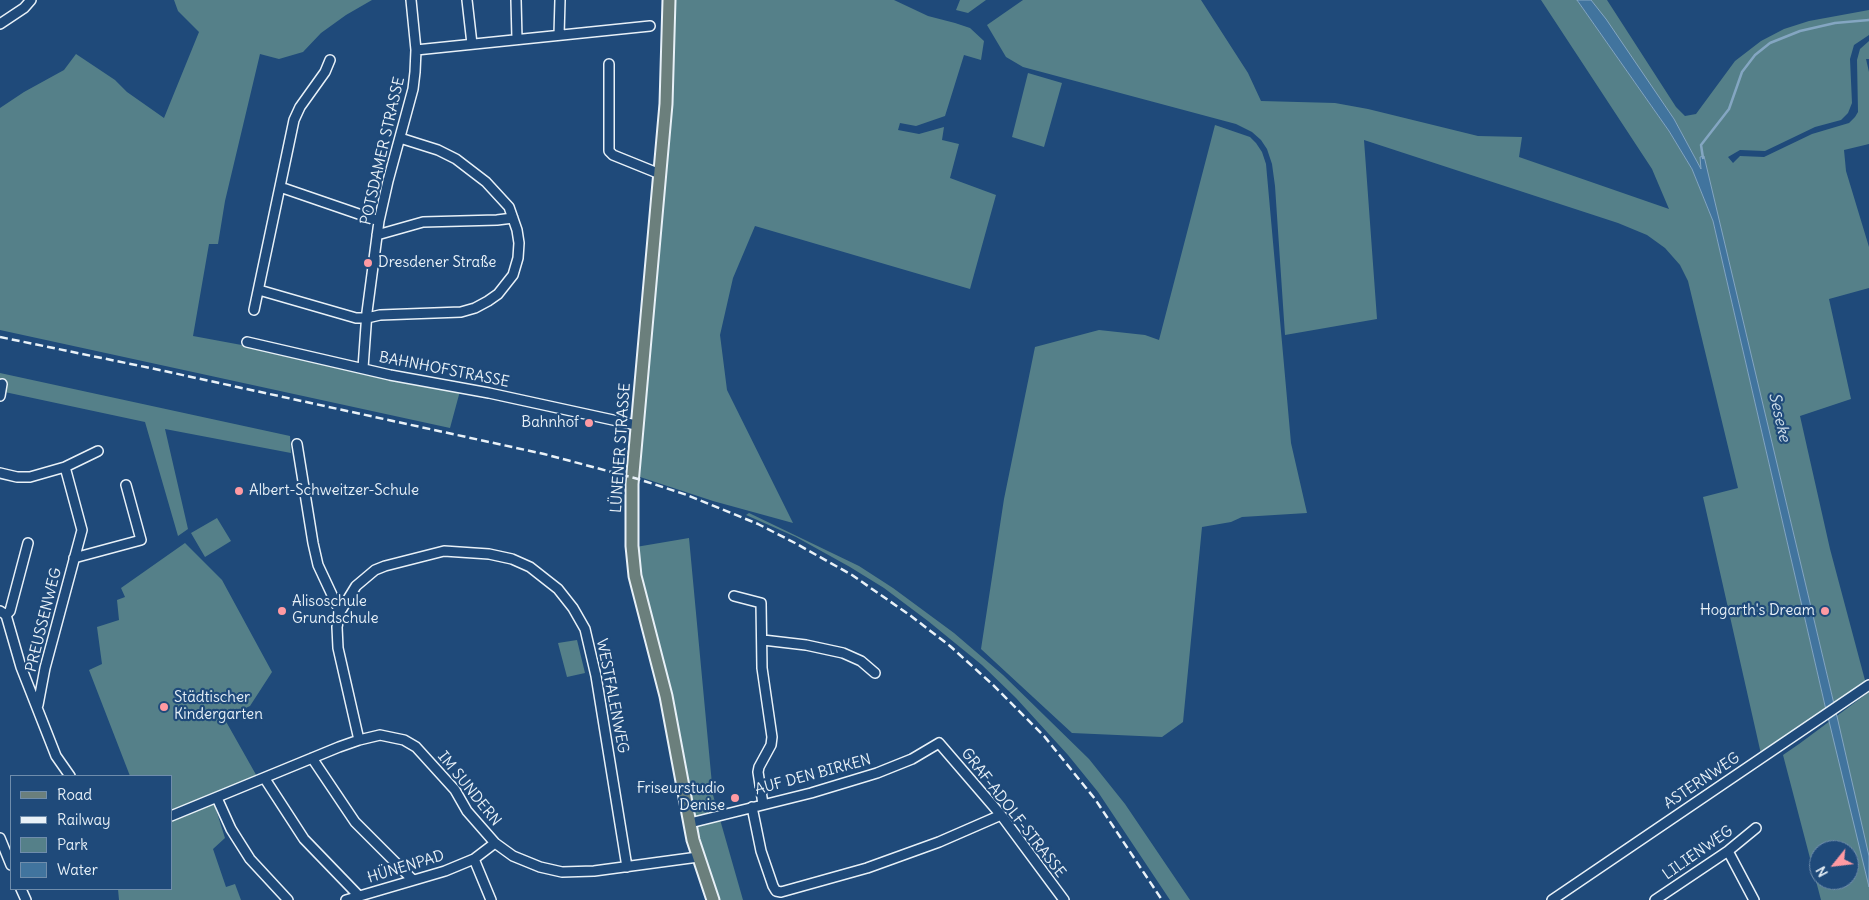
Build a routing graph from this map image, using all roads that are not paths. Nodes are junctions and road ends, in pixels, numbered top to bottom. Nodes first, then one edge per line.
1 (31, 0) edge
2 (411, 0) edge
3 (467, 0) edge
4 (516, 0) edge
5 (560, 0) edge
6 (668, 0) edge
7 (0, 24) edge
8 (650, 26) dead end
9 (559, 35) junction
10 (517, 39) junction
11 (472, 44) junction
12 (416, 50) junction
13 (330, 60) dead end
14 (609, 64) dead end
15 (400, 138) junction
16 (660, 174) junction
17 (280, 187) junction
18 (513, 218) junction
19 (379, 222) junction
20 (377, 235) junction
21 (259, 290) junction
22 (254, 310) dead end
23 (367, 318) junction
24 (247, 342) dead end
25 (363, 368) junction
26 (2, 384) dead end
27 (0, 396) edge
28 (636, 426) junction
29 (297, 444) dead end
30 (98, 451) dead end
31 (65, 467) junction
32 (0, 473) edge
33 (126, 486) dead end
34 (28, 543) dead end
35 (74, 558) junction
36 (734, 596) dead end
37 (340, 612) junction
38 (3, 613) edge
39 (763, 640) junction
40 (875, 673) dead end
41 (1869, 685) edge
42 (38, 705) junction
43 (359, 740) junction
44 (939, 743) joint
45 (312, 758) junction
46 (69, 775) edge
47 (265, 779) junction
48 (217, 798) junction
49 (763, 804) junction
50 (752, 806) junction
51 (1001, 815) junction
52 (172, 816) edge
53 (690, 822) junction
54 (1756, 828) dead end
55 (0, 838) edge
56 (495, 843) junction
57 (1728, 851) junction
58 (698, 857) junction
59 (474, 859) junction
60 (10, 863) edge
61 (627, 867) junction
62 (413, 880) junction
63 (711, 895) edge
64 (359, 896) junction
65 (288, 900) edge
66 (346, 900) edge
67 (491, 900) edge
68 (1064, 900) edge
69 (1552, 900) edge
70 (1655, 900) edge
71 (1754, 900) edge

1 - 7 street
2 - 12 street, POTSDAMER STRASSE
3 - 11 street
4 - 10 street
5 - 9 street
6 - 16 main road, LÜNENER STRASSE
8 - 9 street
9 - 10 street
10 - 11 street
11 - 12 street
12 - 15 street, POTSDAMER STRASSE
13 - 17 street
14 - 16 street
15 - 18 street
15 - 19 street, POTSDAMER STRASSE
16 - 28 main road, LÜNENER STRASSE
17 - 19 street
17 - 21 street
18 - 20 street
18 - 23 street
19 - 20 street, POTSDAMER STRASSE
20 - 23 street, POTSDAMER STRASSE
21 - 22 street
21 - 23 street
23 - 25 street, POTSDAMER STRASSE
24 - 25 street, BAHNHOFSTRASSE
25 - 28 street, BAHNHOFSTRASSE
26 - 27 street
28 - 53 main road, LÜNENER STRASSE
29 - 37 street
30 - 31 street
31 - 32 street
31 - 35 street, PREUSSENWEG
33 - 35 street
34 - 38 street
35 - 42 street, PREUSSENWEG
36 - 39 street
37 - 43 street, WESTFALENWEG
37 - 61 street, WESTFALENWEG
38 - 42 street
39 - 40 street
39 - 49 street
41 - 69 street, ASTERNWEG
42 - 46 street
43 - 45 street, IM SUNDERN
43 - 56 street, IM SUNDERN
44 - 49 street, AUF DEN BIRKEN
44 - 51 street, GRAF-ADOLF-STRASSE
45 - 47 street, IM SUNDERN
45 - 62 street
47 - 48 street, IM SUNDERN
47 - 64 street
48 - 52 street, IM SUNDERN
48 - 65 street
49 - 50 street, AUF DEN BIRKEN
50 - 51 street
50 - 53 street, AUF DEN BIRKEN
51 - 68 street, GRAF-ADOLF-STRASSE
53 - 58 main road, LÜNENER STRASSE
54 - 57 street, LILIENWEG
55 - 60 street
56 - 59 street, HÜNENPAD
56 - 61 street, IM SUNDERN
57 - 70 street, LILIENWEG
57 - 71 street
58 - 61 street, IM SUNDERN
58 - 63 main road, LÜNENER STRASSE
59 - 62 street, HÜNENPAD
59 - 67 street
62 - 64 street, HÜNENPAD
64 - 66 street, HÜNENPAD

